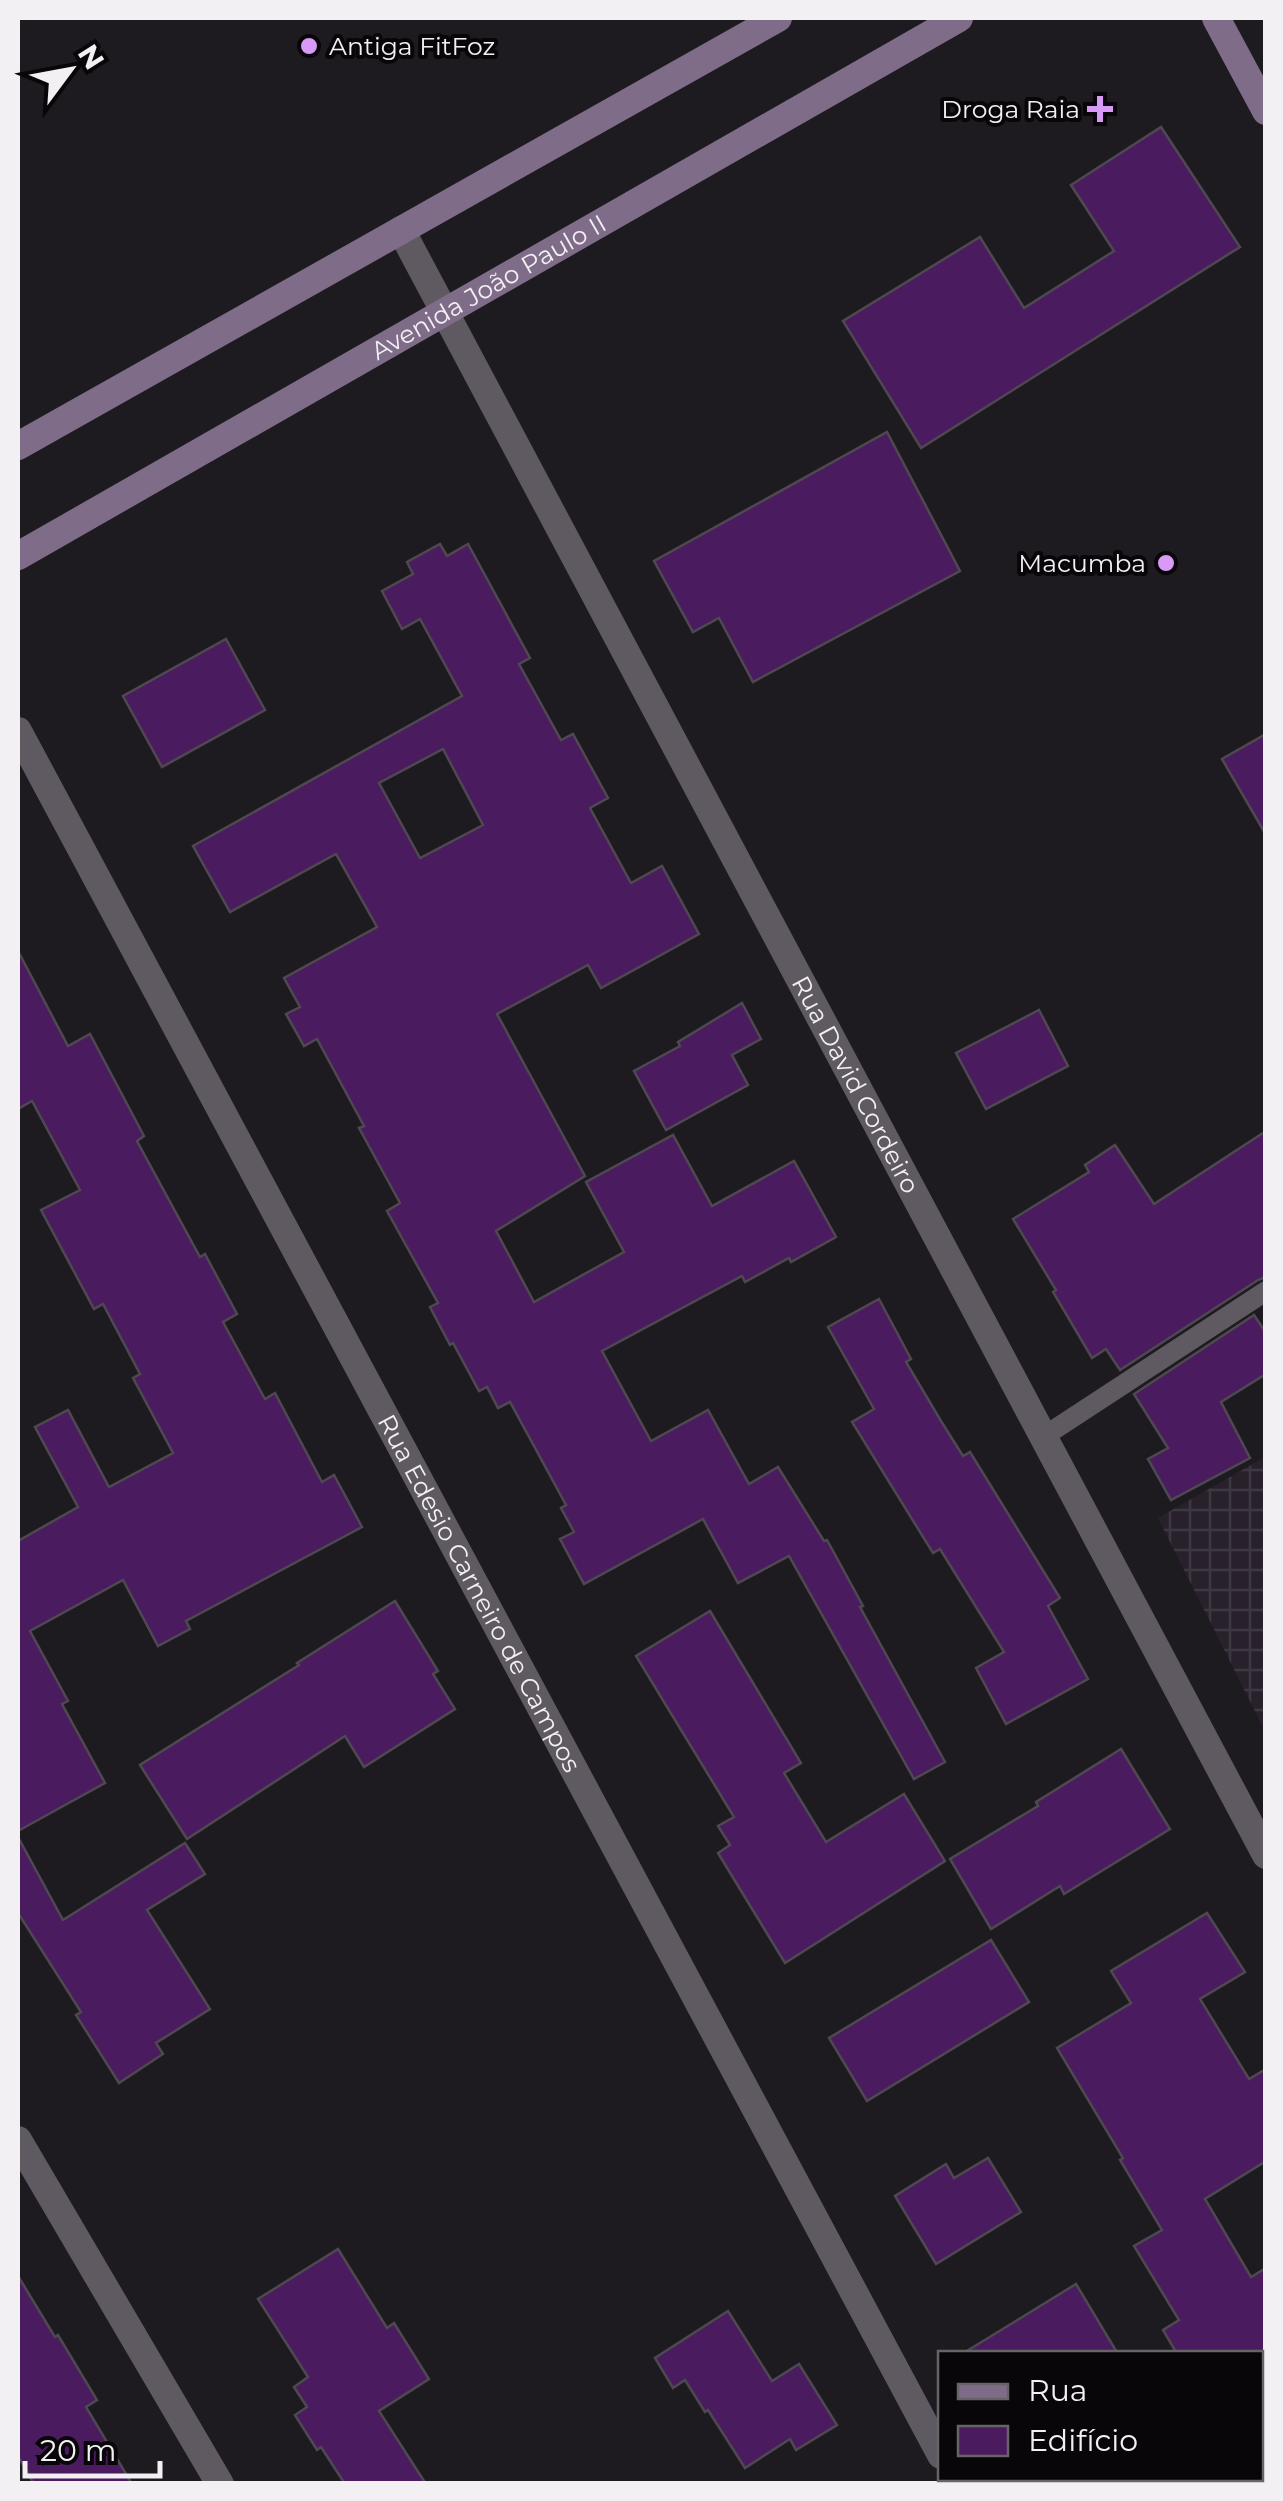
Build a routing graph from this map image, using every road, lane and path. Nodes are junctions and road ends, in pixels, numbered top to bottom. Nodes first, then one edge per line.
1 (778, 18) edge
2 (960, 18) edge
3 (1216, 18) edge
4 (1266, 111) edge
5 (401, 230) junction
6 (444, 314) junction
7 (18, 446) edge
8 (18, 556) edge
9 (18, 730) edge
10 (1266, 1290) edge
11 (1043, 1437) junction
12 (1266, 1855) edge
13 (18, 2140) edge
14 (938, 2452) edge
15 (220, 2484) edge

1 - 5 main road
2 - 6 main road, Avenida João Paulo II
3 - 4 main road
5 - 6 street, Rua David Cordeiro
5 - 7 main road
6 - 8 main road, Avenida João Paulo II
6 - 11 street, Rua David Cordeiro
9 - 14 street, Rua Edesio Carneiro de Campos
10 - 11 lane
11 - 12 street, Rua David Cordeiro
13 - 15 street

